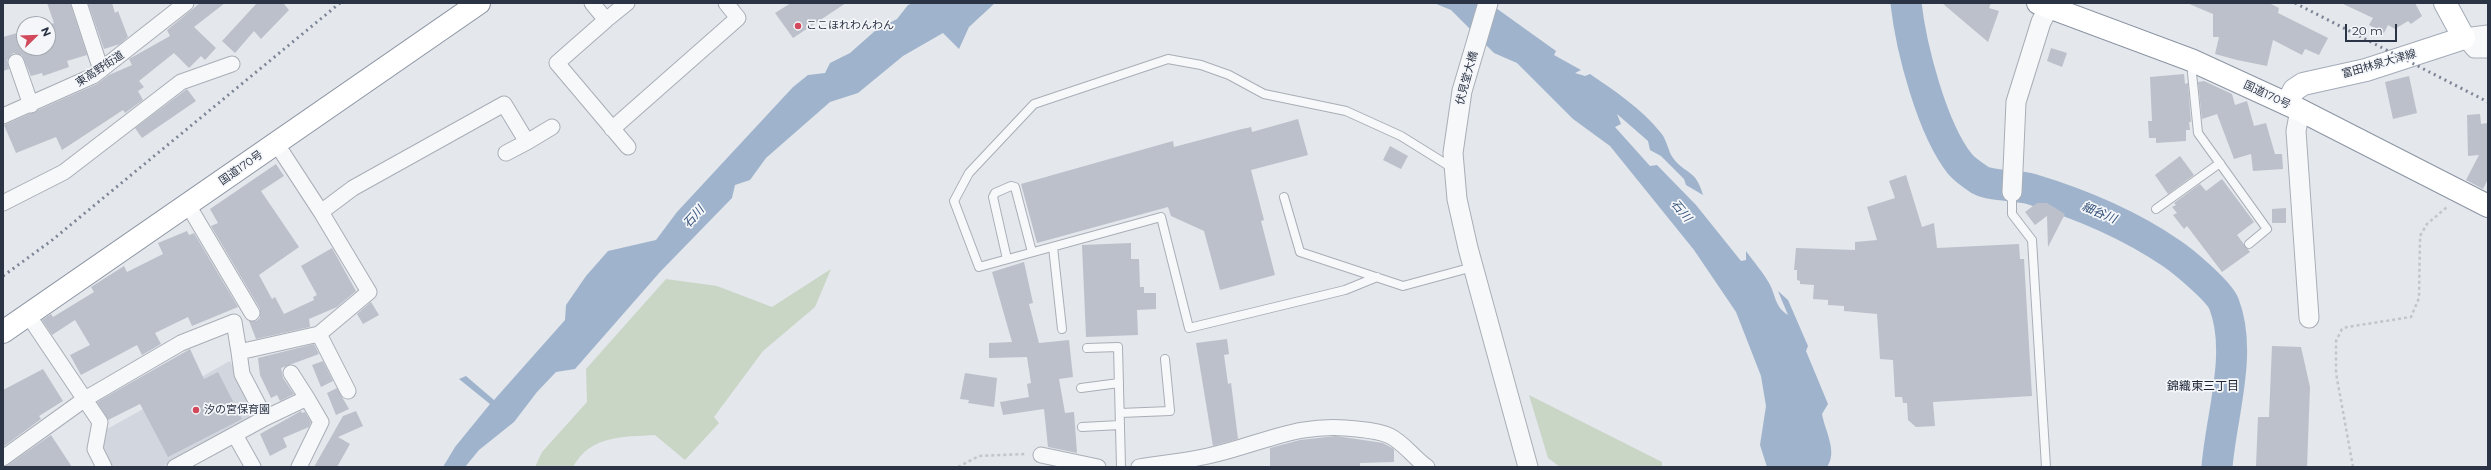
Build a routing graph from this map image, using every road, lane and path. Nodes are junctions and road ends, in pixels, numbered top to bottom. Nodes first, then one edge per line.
1 (79, 3) edge
2 (186, 3) edge
3 (479, 3) edge
4 (592, 3) edge
5 (626, 3) edge
6 (726, 3) edge
7 (1488, 3) edge
8 (2445, 3) edge
9 (2043, 5) edge
10 (606, 20) junction
11 (2488, 35) edge
12 (2464, 38) junction
13 (2488, 50) edge
14 (2191, 60) junction
15 (16, 62) dead end
16 (232, 64) dead end
17 (101, 70) junction
18 (31, 105) junction
19 (2294, 107) junction
20 (3, 116) edge
21 (552, 127) dead end
22 (612, 129) junction
23 (527, 142) junction
24 (276, 143) junction
25 (628, 147) dead end
26 (506, 153) dead end
27 (1453, 162) junction
28 (2220, 163) junction
29 (2013, 184) joint
30 (2465, 194) junction
31 (1284, 198) dead end
32 (3, 204) edge
33 (188, 205) junction
34 (2488, 206) edge
35 (2156, 209) dead end
36 (321, 212) junction
37 (2249, 244) dead end
38 (1053, 247) junction
39 (1032, 252) junction
40 (1007, 259) junction
41 (1473, 267) junction
42 (1377, 277) junction
43 (252, 313) dead end
44 (28, 314) junction
45 (2309, 318) dead end
46 (1062, 329) dead end
47 (3, 332) edge
48 (319, 334) junction
49 (1087, 348) dead end
50 (240, 352) junction
51 (1165, 359) dead end
52 (291, 373) dead end
53 (1119, 383) junction
54 (1080, 388) dead end
55 (348, 392) dead end
56 (306, 398) junction
57 (85, 399) junction
58 (1120, 413) junction
59 (265, 418) junction
60 (1120, 424) junction
61 (1082, 427) dead end
62 (235, 435) junction
63 (1041, 455) joint
64 (3, 458) edge
65 (104, 467) edge
66 (175, 467) edge
67 (253, 467) edge
68 (299, 467) edge
69 (958, 467) edge
70 (1098, 467) edge
71 (1121, 467) edge
72 (1139, 467) edge
73 (1427, 467) edge
74 (1528, 467) edge
75 (2046, 467) edge
76 (2354, 467) edge

1 - 17 street
2 - 17 street, 東高野街道
3 - 24 main road, 国道170号
4 - 10 street
5 - 10 street
6 - 22 street
7 - 27 street, 伏見堂大橋
8 - 12 main road
9 - 14 main road, 国道170号
9 - 29 street
10 - 22 street
11 - 12 street
12 - 13 street
12 - 19 main road, 富田林泉大津線
14 - 19 main road, 国道170号
14 - 28 lane
15 - 18 street
16 - 32 street
17 - 18 street, 東高野街道
18 - 20 street, 東高野街道
19 - 30 main road, 国道170号
19 - 45 street
21 - 23 street
22 - 25 street
23 - 26 street
23 - 36 street
24 - 33 main road, 国道170号
24 - 36 street
27 - 40 lane
27 - 41 street, 伏見堂大橋
28 - 35 lane
28 - 37 lane
29 - 75 lane
30 - 34 main road, 国道170号
30 - 76 path
31 - 42 lane
33 - 43 street
33 - 44 main road, 国道170号
36 - 48 street
38 - 39 lane
38 - 42 lane
38 - 46 lane
39 - 40 lane
39 - 40 lane
41 - 42 lane
41 - 74 street, 伏見堂大橋
44 - 47 main road, 国道170号
44 - 57 street
48 - 50 street
48 - 55 street
49 - 53 lane
50 - 57 street
50 - 59 street
51 - 58 lane
52 - 56 street
53 - 54 lane
53 - 58 lane
56 - 59 street
56 - 68 street
57 - 64 street
57 - 65 street
58 - 60 lane
59 - 62 street
60 - 61 lane
60 - 71 lane
62 - 66 street
62 - 67 street
63 - 69 path
63 - 70 street
72 - 73 street

